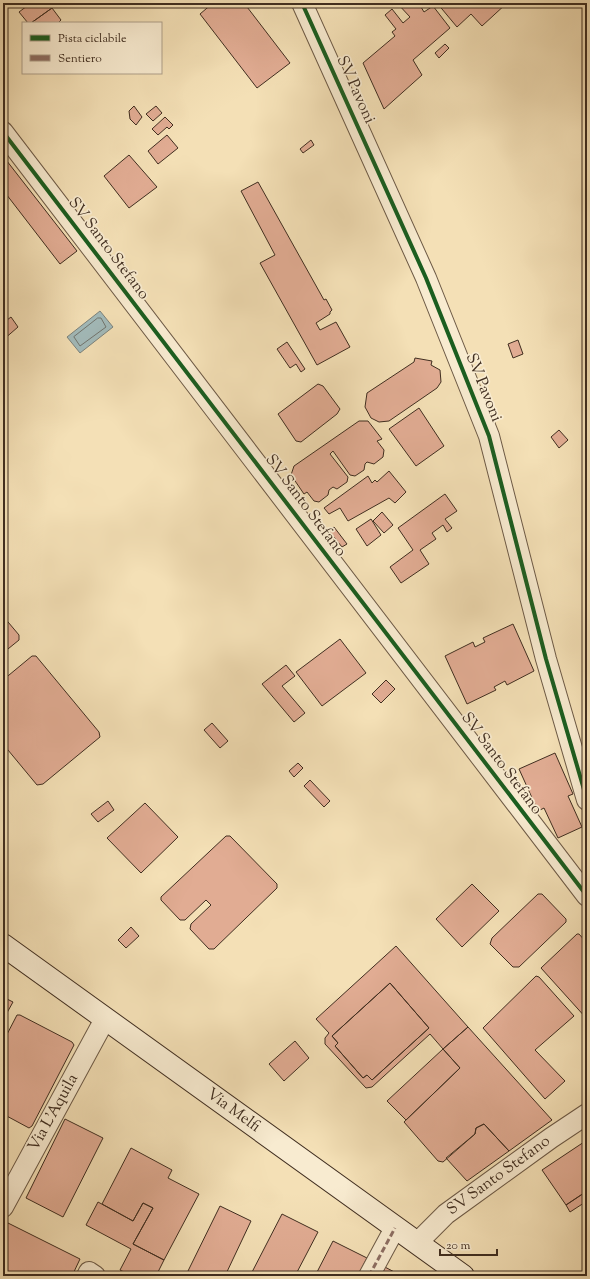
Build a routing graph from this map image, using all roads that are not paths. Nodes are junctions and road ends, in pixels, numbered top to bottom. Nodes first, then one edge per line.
1 (308, 6) edge
2 (3, 132) edge
3 (587, 800) edge
4 (587, 896) edge
5 (3, 945) edge
6 (105, 1019) junction
7 (587, 1114) edge
8 (3, 1207) edge
9 (395, 1228) junction
10 (417, 1243) junction
11 (369, 1276) edge
12 (462, 1276) edge

1 - 3 street, SV Pavoni
2 - 4 street, SV Santo Stefano
5 - 6 main road, Via Melfi
6 - 8 street, Via L'Aquila
6 - 9 main road, Via Melfi
7 - 10 street, SV Santo Stefano
9 - 10 main road, Via Melfi
9 - 11 street
10 - 12 main road, Via Melfi

